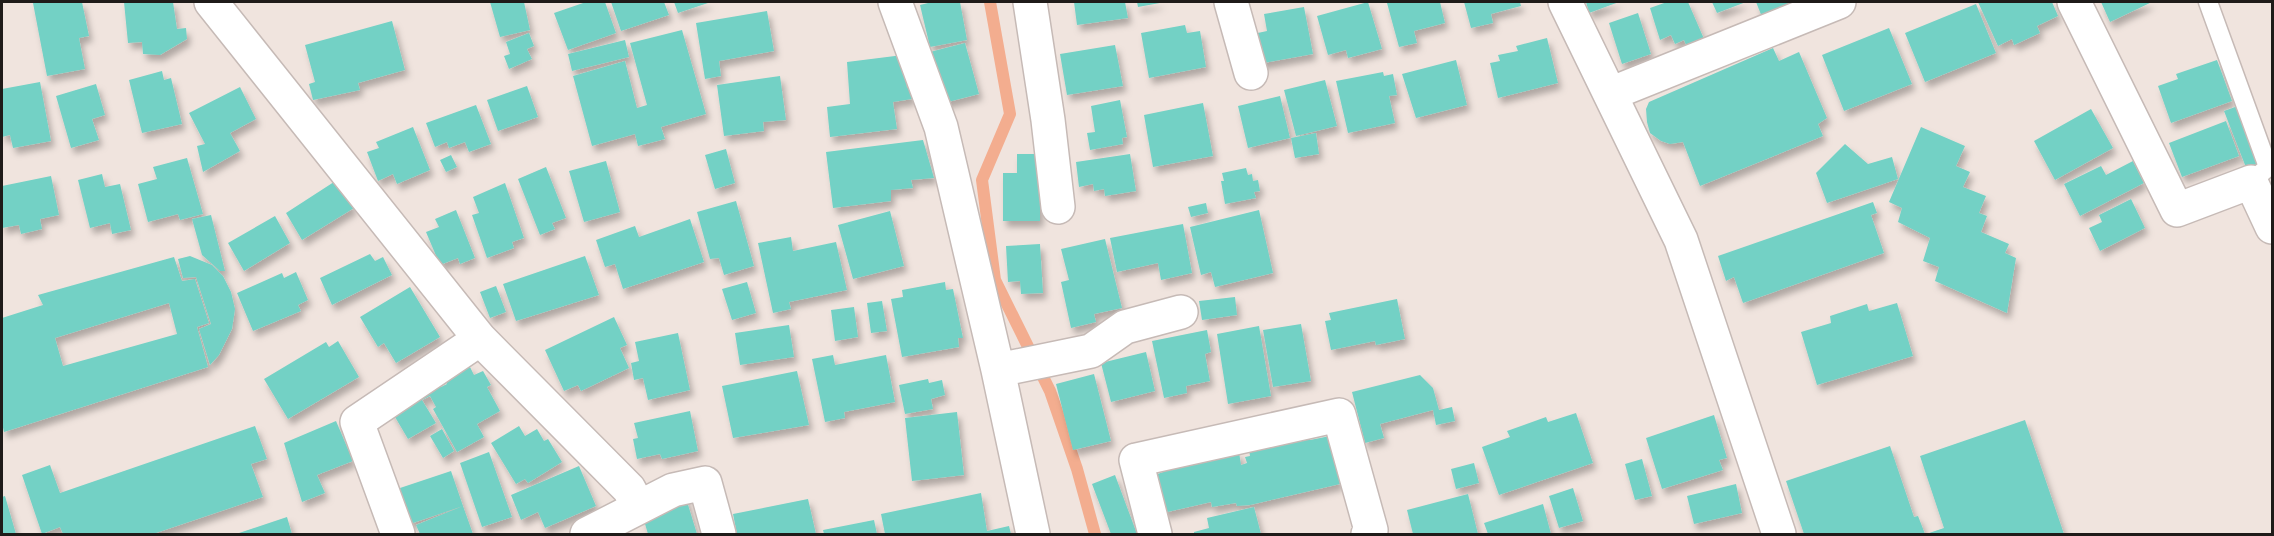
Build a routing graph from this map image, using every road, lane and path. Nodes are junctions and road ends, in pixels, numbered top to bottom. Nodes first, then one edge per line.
1 (211, 2) edge
2 (895, 2) edge
3 (1030, 2) edge
4 (1231, 2) edge
5 (1565, 2) edge
6 (1839, 2) edge
7 (2074, 2) edge
8 (2208, 2) edge
9 (1251, 73) dead end
10 (1610, 94) junction
11 (2251, 182) junction
12 (1058, 207) dead end
13 (2272, 227) edge
14 (1181, 312) dead end
15 (480, 339) junction
16 (998, 370) junction
17 (638, 506) junction
18 (398, 534) edge
19 (587, 534) edge
20 (719, 534) edge
21 (1033, 534) edge
22 (1155, 534) edge
23 (1368, 534) edge
24 (1779, 534) edge

1 - 15 street
2 - 16 street
3 - 12 street
4 - 9 street
5 - 10 street
6 - 10 street
7 - 11 street
8 - 11 lane
10 - 24 street
11 - 13 street
14 - 16 street
15 - 17 street
15 - 18 street
16 - 21 street
17 - 19 street
17 - 20 street
22 - 23 street

